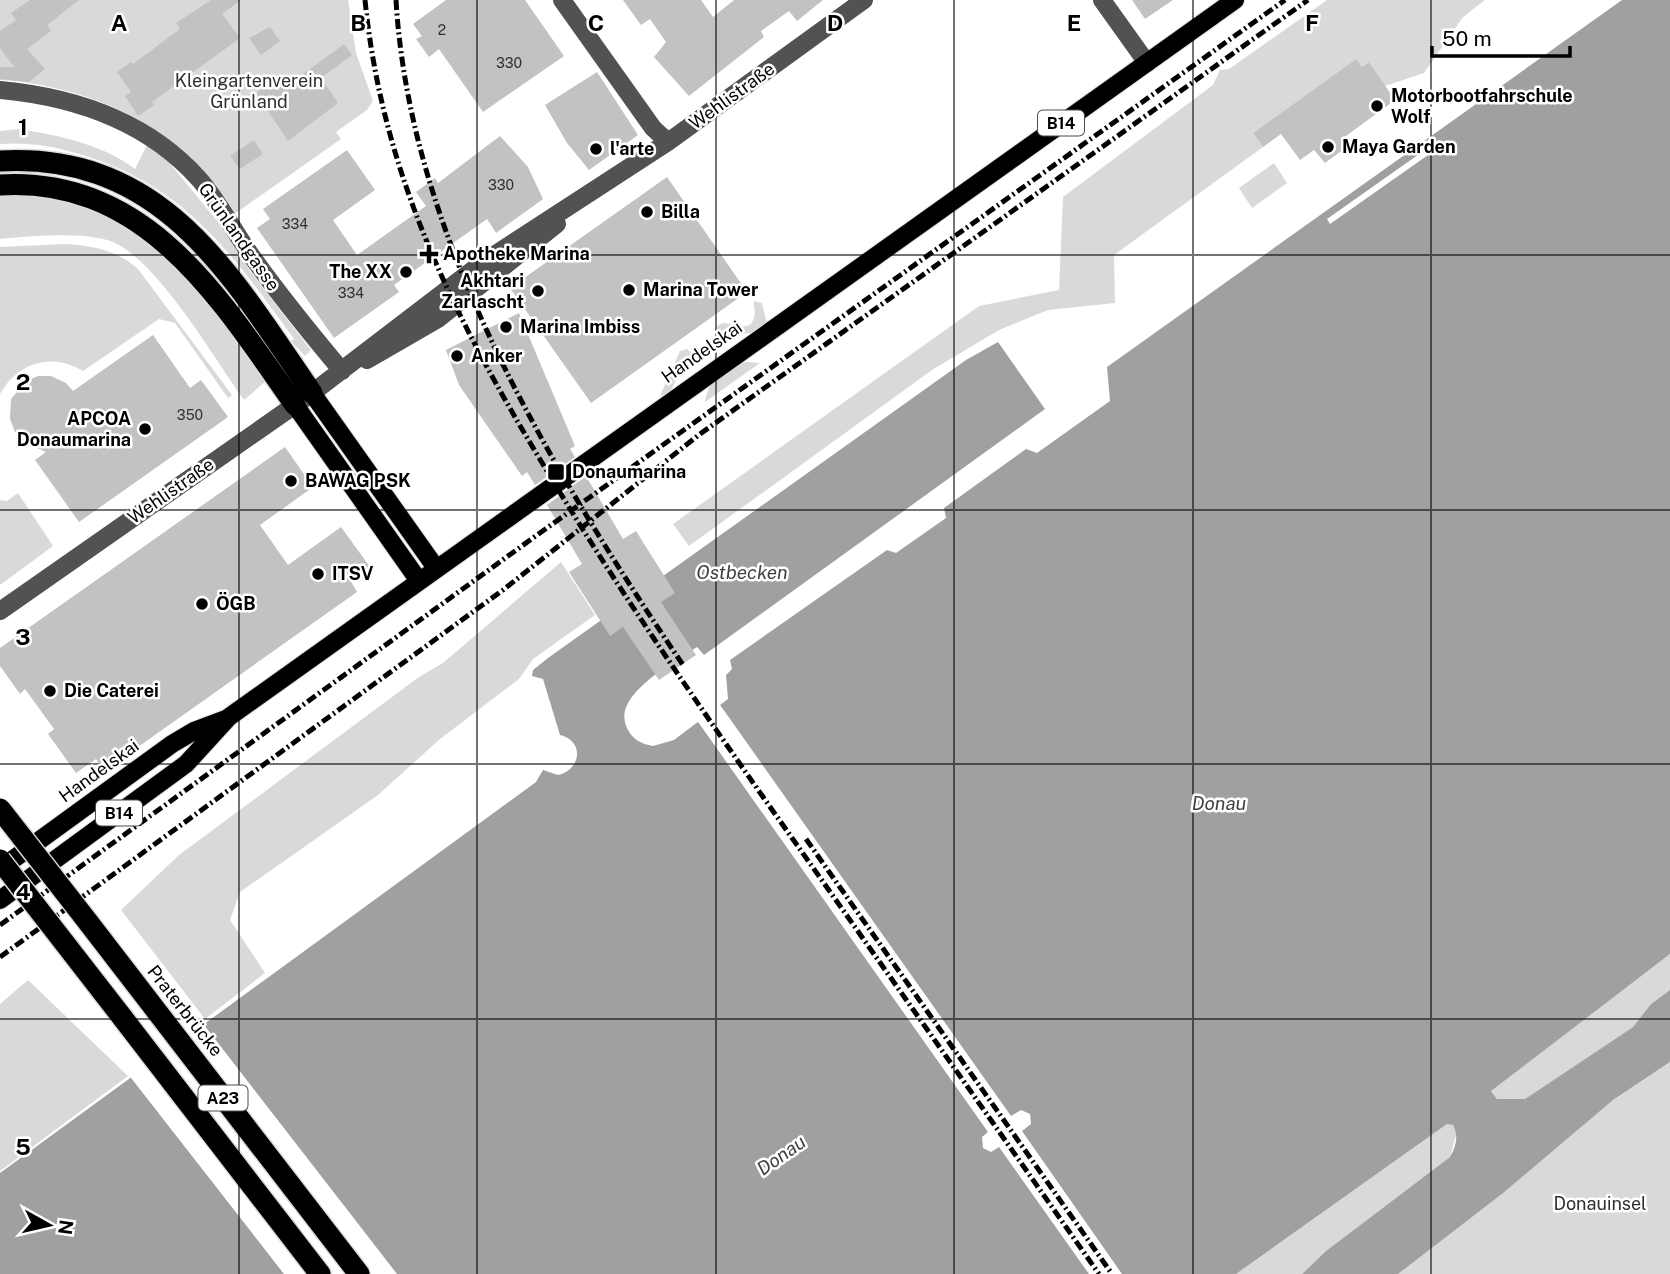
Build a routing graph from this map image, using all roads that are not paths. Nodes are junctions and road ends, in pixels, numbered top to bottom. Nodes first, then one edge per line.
1 (562, 0) edge
2 (864, 0) edge
3 (1102, 0) edge
4 (1235, 0) edge
5 (1147, 63) junction
6 (0, 90) edge
7 (668, 142) junction
8 (0, 161) edge
9 (0, 185) edge
10 (342, 371) junction
11 (304, 399) junction
12 (436, 568) junction
13 (419, 581) junction
14 (0, 611) edge
15 (229, 717) junction
16 (0, 808) edge
17 (0, 860) edge
18 (0, 869) edge
19 (0, 900) edge
20 (320, 1274) edge
21 (359, 1274) edge

1 - 7 street
2 - 7 street, Wehlistraße
3 - 5 street
4 - 5 main road, Handelskai / B14
5 - 12 main road, Handelskai / B14
6 - 10 street, Grünlandgasse
7 - 10 street, Wehlistraße
8 - 11 highway
9 - 11 highway
10 - 11 street, Wehlistraße
11 - 12 main road
11 - 13 main road
11 - 14 street, Wehlistraße
12 - 13 main road, Handelskai / B14
13 - 15 main road, Handelskai / B14
15 - 18 main road, Handelskai / B14
15 - 19 main road, Handelskai / B14
16 - 21 highway, Praterbrücke / A23, bridge
17 - 20 highway, A23, bridge

